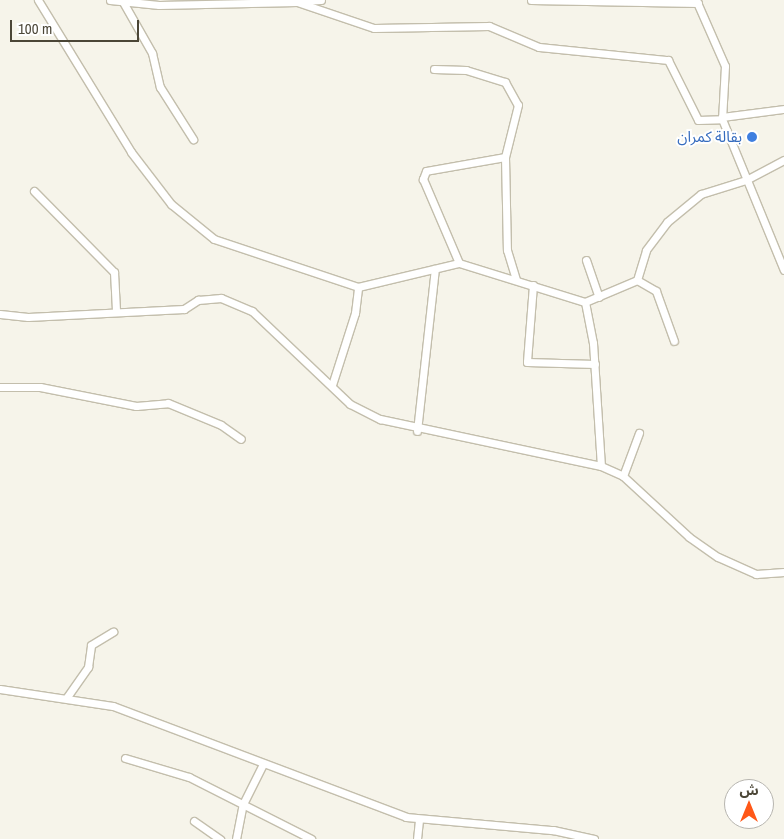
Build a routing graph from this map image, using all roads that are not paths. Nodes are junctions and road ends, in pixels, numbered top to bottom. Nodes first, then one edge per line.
1 (38, 0) edge
2 (110, 0) edge
3 (321, 0) edge
4 (531, 0) edge
5 (232, 1) edge
6 (123, 2) junction
7 (177, 2) edge
8 (297, 2) junction
9 (697, 2) edge
10 (434, 69) dead end
11 (784, 109) edge
12 (722, 118) junction
13 (193, 139) dead end
14 (505, 157) junction
15 (784, 160) edge
16 (746, 180) junction
17 (34, 190) dead end
18 (586, 260) dead end
19 (459, 263) junction
20 (435, 268) junction
21 (784, 270) edge
22 (516, 279) junction
23 (637, 280) junction
24 (533, 285) junction
25 (358, 287) junction
26 (599, 297) junction
27 (585, 302) junction
28 (116, 310) junction
29 (0, 314) edge
30 (674, 341) dead end
31 (595, 364) junction
32 (332, 385) junction
33 (0, 387) edge
34 (417, 430) junction
35 (639, 432) dead end
36 (241, 439) dead end
37 (601, 466) junction
38 (623, 476) junction
39 (784, 572) edge
40 (113, 632) dead end
41 (0, 689) edge
42 (67, 697) junction
43 (125, 758) dead end
44 (263, 764) junction
45 (243, 804) junction
46 (419, 818) junction
47 (194, 821) dead end
48 (220, 839) edge
49 (236, 839) edge
50 (311, 839) edge
51 (417, 839) edge
52 (594, 839) edge

1 - 25 street
2 - 6 street
3 - 8 street
4 - 9 street
5 - 7 street
5 - 8 street
6 - 7 street
6 - 13 street
8 - 12 street
9 - 12 street
10 - 14 street
11 - 12 street
12 - 16 street
14 - 19 street
14 - 22 street
15 - 16 street
16 - 21 street
16 - 23 street
17 - 28 street
18 - 26 street
19 - 20 street
19 - 22 street
20 - 25 street
20 - 34 street
22 - 24 street
23 - 26 street
23 - 30 street
24 - 27 street
24 - 31 street
25 - 32 street
26 - 27 street
27 - 31 street
28 - 29 street
28 - 32 street
31 - 37 street
32 - 34 street
33 - 36 street
34 - 37 street
35 - 38 street
37 - 38 street
38 - 39 street
40 - 42 street
41 - 42 street
42 - 44 street
43 - 45 street
44 - 45 street
44 - 46 street
45 - 49 street
45 - 50 street
46 - 51 street
46 - 52 street
47 - 48 street

